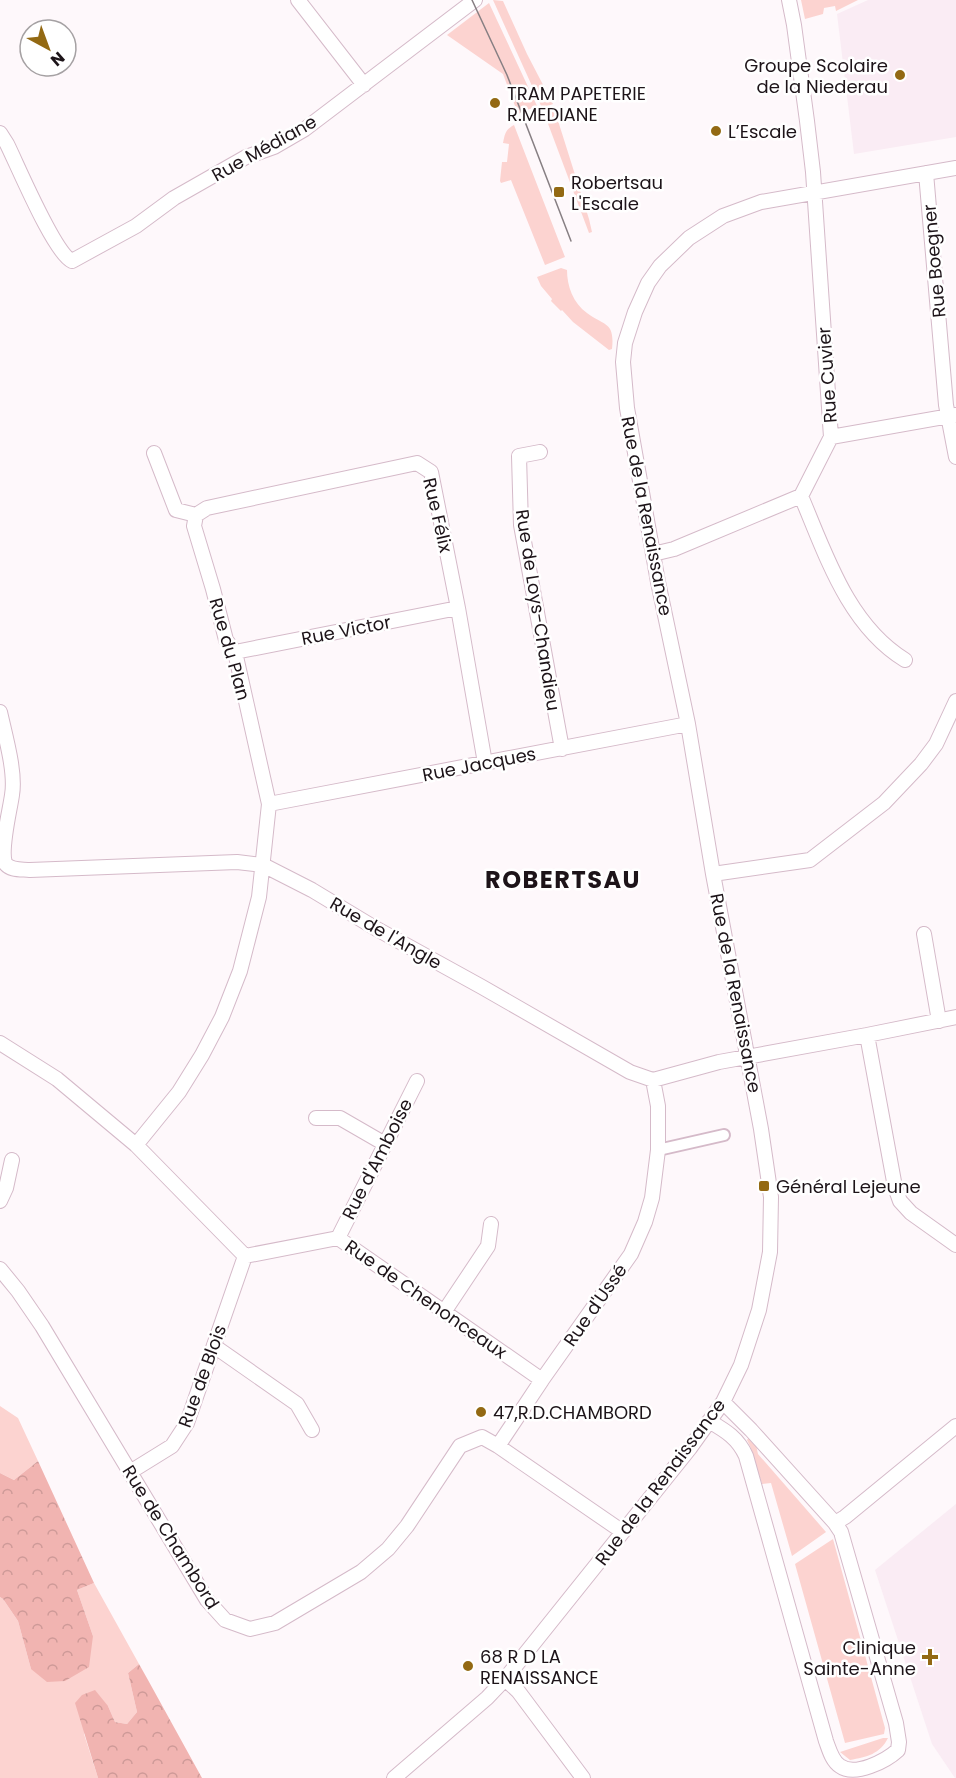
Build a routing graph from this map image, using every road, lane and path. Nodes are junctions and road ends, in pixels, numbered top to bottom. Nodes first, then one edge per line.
1 (298, 0) edge
2 (475, 0) edge
3 (789, 0) edge
4 (364, 85) junction
5 (0, 133) edge
6 (956, 168) edge
7 (926, 173) junction
8 (814, 192) junction
9 (952, 416) edge
10 (831, 437) junction
11 (540, 452) dead end
12 (153, 453) dead end
13 (956, 457) edge
14 (801, 496) junction
15 (196, 515) junction
16 (653, 554) junction
17 (458, 608) junction
18 (235, 652) junction
19 (905, 660) dead end
20 (956, 701) edge
21 (0, 712) edge
22 (688, 724) junction
23 (562, 749) junction
24 (485, 763) junction
25 (269, 804) junction
26 (2, 865) edge
27 (263, 865) junction
28 (713, 874) junction
29 (924, 934) dead end
30 (956, 1017) edge
31 (939, 1021) junction
32 (867, 1035) junction
33 (0, 1043) edge
34 (747, 1057) junction
35 (653, 1080) junction
36 (417, 1081) dead end
37 (316, 1118) dead end
38 (724, 1135) dead end
39 (385, 1144) junction
40 (136, 1145) junction
41 (658, 1150) junction
42 (12, 1160) dead end
43 (0, 1201) edge
44 (490, 1224) dead end
45 (338, 1238) junction
46 (956, 1245) edge
47 (245, 1256) junction
48 (0, 1269) edge
49 (444, 1312) junction
50 (214, 1346) junction
51 (542, 1380) junction
52 (723, 1402) junction
53 (709, 1421) junction
54 (956, 1426) edge
55 (312, 1430) dead end
56 (498, 1446) junction
57 (130, 1472) junction
58 (835, 1523) junction
59 (623, 1532) junction
60 (505, 1679) junction
61 (839, 1772) edge
62 (394, 1778) edge
63 (584, 1778) edge

1 - 4 street
2 - 4 street, Rue Médiane
3 - 8 street, Rue Cuvier
4 - 5 street, Rue Médiane
6 - 7 street, Rue de la Renaissance
7 - 8 street, Rue de la Renaissance
7 - 9 street, Rue Boegner
8 - 10 street, Rue Cuvier
8 - 16 street, Rue de la Renaissance
9 - 10 street
9 - 13 street, Rue Boegner
10 - 14 street, Rue Cuvier
11 - 23 street, Rue de Loys-Chandieu
12 - 15 street
14 - 16 street
14 - 19 street
15 - 17 street, Rue Félix
15 - 18 street, Rue du Plan
16 - 22 street, Rue de la Renaissance
17 - 18 street, Rue Victor
17 - 24 street, Rue Félix
18 - 25 street, Rue du Plan
20 - 28 street
21 - 26 street, Rue de l'Angle
22 - 23 street, Rue Jacques
22 - 28 street, Rue de la Renaissance
23 - 24 street, Rue Jacques
24 - 25 street, Rue Jacques
25 - 27 street, Rue du Plan
26 - 27 street, Rue de l'Angle
27 - 35 street, Rue de l'Angle
27 - 40 street, Rue du Plan
28 - 34 street, Rue de la Renaissance
29 - 31 street
30 - 31 street
31 - 32 street
32 - 34 street
32 - 46 street
33 - 40 street
34 - 35 street
34 - 52 street, Rue de la Renaissance
35 - 41 street, Rue d'Ussé
36 - 39 street, Rue d'Amboise
37 - 39 street
38 - 41 street
39 - 45 street, Rue d'Amboise
40 - 47 street
41 - 51 street, Rue d'Ussé
42 - 43 street
44 - 49 street
45 - 47 street, Rue de Chenonceaux
45 - 49 street, Rue de Chenonceaux
47 - 50 street, Rue de Blois
48 - 57 street, Rue de Chambord
49 - 51 street, Rue de Chenonceaux
50 - 55 street
50 - 57 street, Rue de Blois
51 - 56 street, Rue d'Ussé
52 - 53 street, Rue de la Renaissance
52 - 58 street
53 - 59 street, Rue de la Renaissance
53 - 61 street
54 - 58 street
56 - 57 street, Rue de Chambord
56 - 59 street, Rue de Chambord
58 - 61 street
59 - 60 street, Rue de la Renaissance
60 - 62 street, Rue de la Renaissance
60 - 63 street

